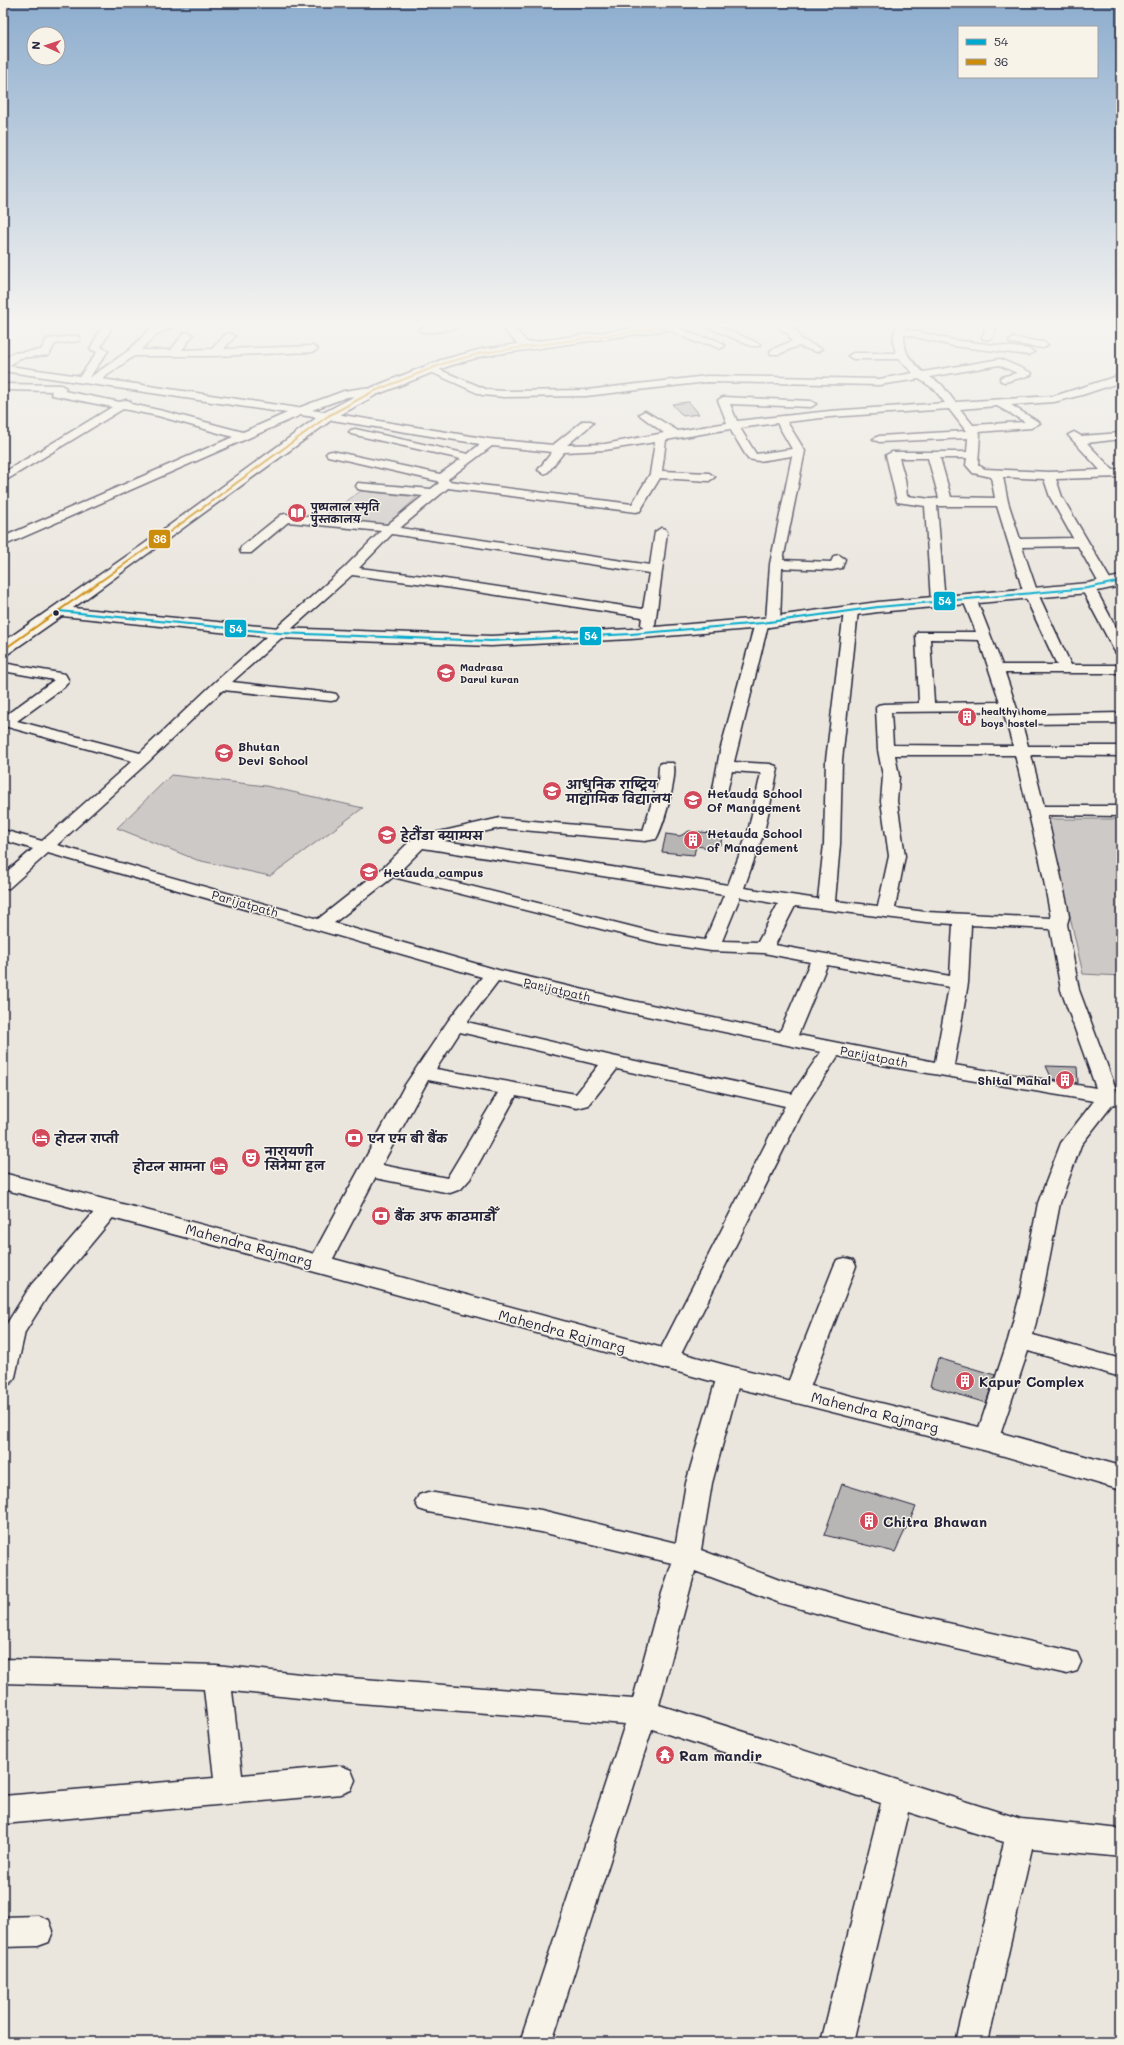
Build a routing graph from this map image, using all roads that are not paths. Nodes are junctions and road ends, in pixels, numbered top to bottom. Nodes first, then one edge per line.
1 (98, 420) edge
2 (189, 420) edge
3 (279, 420) edge
4 (321, 420) edge
5 (356, 420) edge
6 (654, 420) edge
7 (731, 420) edge
8 (769, 420) edge
9 (781, 420) edge
10 (964, 420) edge
11 (1030, 420) edge
12 (587, 423) dead end
13 (316, 424) junction
14 (733, 425) junction
15 (403, 428) junction
16 (972, 432) junction
17 (676, 434) junction
18 (244, 436) junction
19 (1121, 436) edge
20 (661, 438) junction
21 (879, 439) dead end
22 (387, 440) junction
23 (489, 442) junction
24 (555, 449) junction
25 (799, 451) junction
26 (332, 454) dead end
27 (973, 455) junction
28 (933, 456) junction
29 (470, 458) junction
30 (544, 470) dead end
31 (656, 474) junction
32 (996, 474) junction
33 (1115, 474) edge
34 (1049, 476) junction
35 (709, 477) dead end
36 (3, 478) edge
37 (444, 481) junction
38 (362, 486) dead end
39 (433, 493) junction
40 (946, 501) junction
41 (1002, 502) junction
42 (931, 503) junction
43 (389, 531) junction
44 (661, 532) dead end
45 (3, 542) edge
46 (1083, 542) junction
47 (1015, 543) junction
48 (246, 550) dead end
49 (839, 559) dead end
50 (776, 564) junction
51 (349, 570) junction
52 (655, 570) junction
53 (1114, 583) edge
54 (1088, 588) junction
55 (1031, 594) junction
56 (969, 598) junction
57 (938, 602) junction
58 (59, 611) junction
59 (851, 611) junction
60 (649, 614) junction
61 (768, 622) junction
62 (1107, 623) junction
63 (1121, 623) edge
64 (279, 633) junction
65 (648, 633) junction
66 (985, 636) junction
67 (3, 650) edge
68 (1121, 650) edge
69 (3, 667) edge
70 (997, 669) junction
71 (1066, 669) junction
72 (1121, 669) edge
73 (220, 684) junction
74 (331, 697) dead end
75 (927, 706) junction
76 (1011, 713) junction
77 (1121, 718) edge
78 (886, 750) junction
79 (1021, 750) junction
80 (1121, 751) edge
81 (143, 759) junction
82 (667, 766) dead end
83 (725, 766) junction
84 (721, 789) dead end
85 (1121, 810) edge
86 (1039, 812) junction
87 (3, 835) edge
88 (419, 842) junction
89 (45, 846) junction
90 (390, 871) junction
91 (3, 884) edge
92 (736, 892) junction
93 (789, 900) junction
94 (826, 905) junction
95 (885, 912) junction
96 (962, 920) junction
97 (1058, 924) junction
98 (320, 926) junction
99 (711, 946) junction
100 (764, 948) junction
101 (820, 959) junction
102 (493, 974) junction
103 (959, 983) junction
104 (455, 1025) junction
105 (787, 1038) junction
106 (833, 1048) junction
107 (612, 1062) junction
108 (944, 1069) junction
109 (423, 1074) junction
110 (511, 1088) junction
111 (1117, 1097) edge
112 (797, 1102) junction
113 (369, 1170) junction
114 (3, 1182) edge
115 (110, 1208) junction
116 (319, 1264) junction
117 (845, 1266) dead end
118 (1020, 1340) junction
119 (667, 1360) junction
120 (1121, 1368) edge
121 (729, 1376) junction
122 (3, 1377) edge
123 (796, 1393) junction
124 (987, 1440) junction
125 (1121, 1478) edge
126 (428, 1502) dead end
127 (687, 1556) junction
128 (1066, 1662) dead end
129 (3, 1671) edge
130 (216, 1677) junction
131 (643, 1713) junction
132 (341, 1780) dead end
133 (230, 1791) junction
134 (898, 1795) junction
135 (3, 1810) edge
136 (1022, 1833) junction
137 (1121, 1843) edge
138 (38, 1931) dead end
139 (3, 1932) edge
140 (536, 2042) edge
141 (837, 2042) edge
142 (972, 2042) edge

1 - 36 street
2 - 18 street
3 - 18 street
4 - 13 main road
5 - 15 street
6 - 17 street
7 - 14 street
8 - 14 street
9 - 25 street
10 - 16 street
11 - 16 street
12 - 24 street
13 - 22 street
13 - 58 main road
14 - 17 street
14 - 25 street
15 - 22 street
15 - 23 street
16 - 21 street
16 - 27 street
17 - 20 street
18 - 45 street
19 - 33 street
20 - 24 street
20 - 31 street
22 - 29 street
23 - 24 street
23 - 29 street
24 - 30 street
25 - 50 street
26 - 37 street
27 - 28 street
27 - 32 street
28 - 40 street
28 - 42 street
29 - 37 street
31 - 35 street
31 - 37 street
32 - 34 street
32 - 41 street
33 - 34 street
34 - 46 street
37 - 39 street
38 - 39 street
39 - 43 street
40 - 41 street
40 - 42 street
41 - 47 street
42 - 57 street
43 - 48 street
43 - 51 street
43 - 52 street
44 - 52 street
46 - 47 street
46 - 53 street
47 - 55 street
49 - 50 street
50 - 61 street
51 - 60 street
51 - 64 street
52 - 60 street
53 - 54 main road
54 - 55 main road
54 - 62 street
55 - 56 main road
55 - 71 street
56 - 57 main road
56 - 66 street
57 - 59 main road
58 - 64 main road
58 - 67 main road
59 - 61 main road
59 - 94 street
60 - 65 street
61 - 65 main road
61 - 83 street
62 - 63 street
62 - 68 street
64 - 65 main road
64 - 73 street
66 - 70 street
66 - 75 street
69 - 81 street
70 - 71 street
70 - 76 street
71 - 72 street
73 - 74 street
73 - 81 street
75 - 76 street
75 - 78 street
76 - 77 street
76 - 79 street
78 - 79 street
78 - 95 street
79 - 80 street
79 - 86 street
81 - 89 street
82 - 88 street
83 - 84 street
83 - 92 street
85 - 86 street
86 - 97 street
87 - 89 street, Parijatpath
88 - 90 street
88 - 92 street
89 - 91 street
89 - 98 street, Parijatpath
90 - 98 street
90 - 99 street
92 - 93 street
92 - 99 street
93 - 94 street
93 - 100 street
94 - 95 street
95 - 96 street
96 - 97 street
96 - 103 street
97 - 111 street
98 - 102 street, Parijatpath
99 - 100 street
100 - 101 street
101 - 103 street
101 - 105 street
102 - 104 street
102 - 105 street, Parijatpath
103 - 108 street
104 - 107 street
104 - 109 street
105 - 106 street, Parijatpath
106 - 108 street, Parijatpath
106 - 112 street
107 - 110 street
107 - 112 street
108 - 111 street, Parijatpath
109 - 110 street
109 - 113 street
110 - 113 street
111 - 118 street
112 - 119 street
113 - 116 street
114 - 115 main road, Mahendra Rajmarg
115 - 116 main road, Mahendra Rajmarg
115 - 122 street
116 - 119 main road, Mahendra Rajmarg
117 - 123 street
118 - 120 street
118 - 124 street
119 - 121 main road, Mahendra Rajmarg
121 - 123 main road, Mahendra Rajmarg
121 - 127 street
123 - 124 main road, Mahendra Rajmarg
124 - 125 main road, Mahendra Rajmarg
126 - 127 street
127 - 128 street
127 - 131 street
129 - 130 street
130 - 131 street
130 - 133 street
131 - 134 street
131 - 140 street
132 - 133 street
133 - 135 street
134 - 136 street
134 - 141 street
136 - 137 street
136 - 142 street
138 - 139 street

